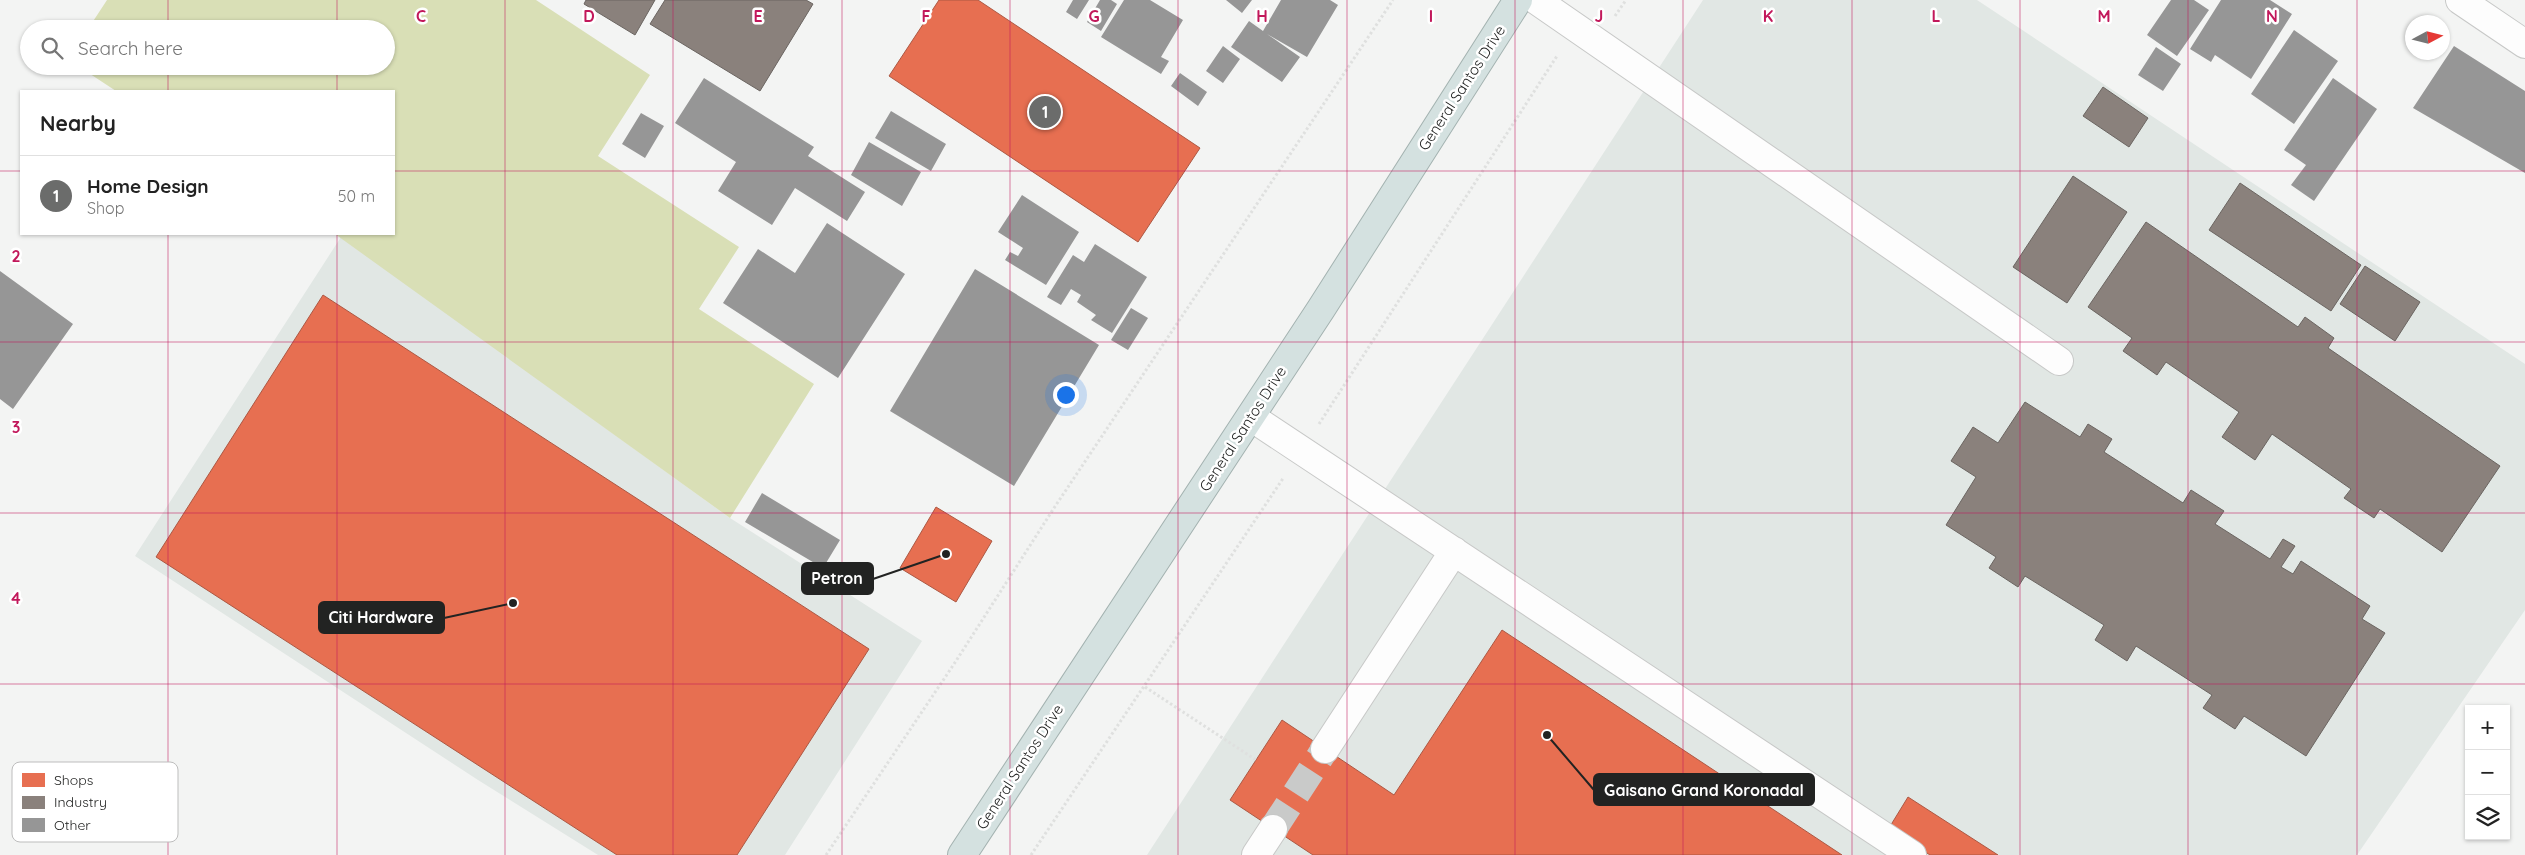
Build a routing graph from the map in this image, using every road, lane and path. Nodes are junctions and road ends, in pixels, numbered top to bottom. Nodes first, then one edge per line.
1 (1393, 0) edge
2 (1518, 0) edge
3 (1536, 0) edge
4 (2460, 0) edge
5 (2525, 44) edge
6 (2059, 361) dead end
7 (1251, 417) junction
8 (1454, 551) junction
9 (1145, 687) dead end
10 (1325, 749) tunnel mouth
11 (1256, 760) dead end
12 (1273, 829) tunnel mouth
13 (826, 855) edge
14 (962, 855) edge
15 (1256, 855) edge
16 (1912, 855) edge

1 - 13 path
2 - 7 highway, General Santos Drive
3 - 6 street
4 - 5 street
7 - 8 street
7 - 14 highway, General Santos Drive
8 - 10 street
8 - 16 street
9 - 11 path
12 - 15 street

